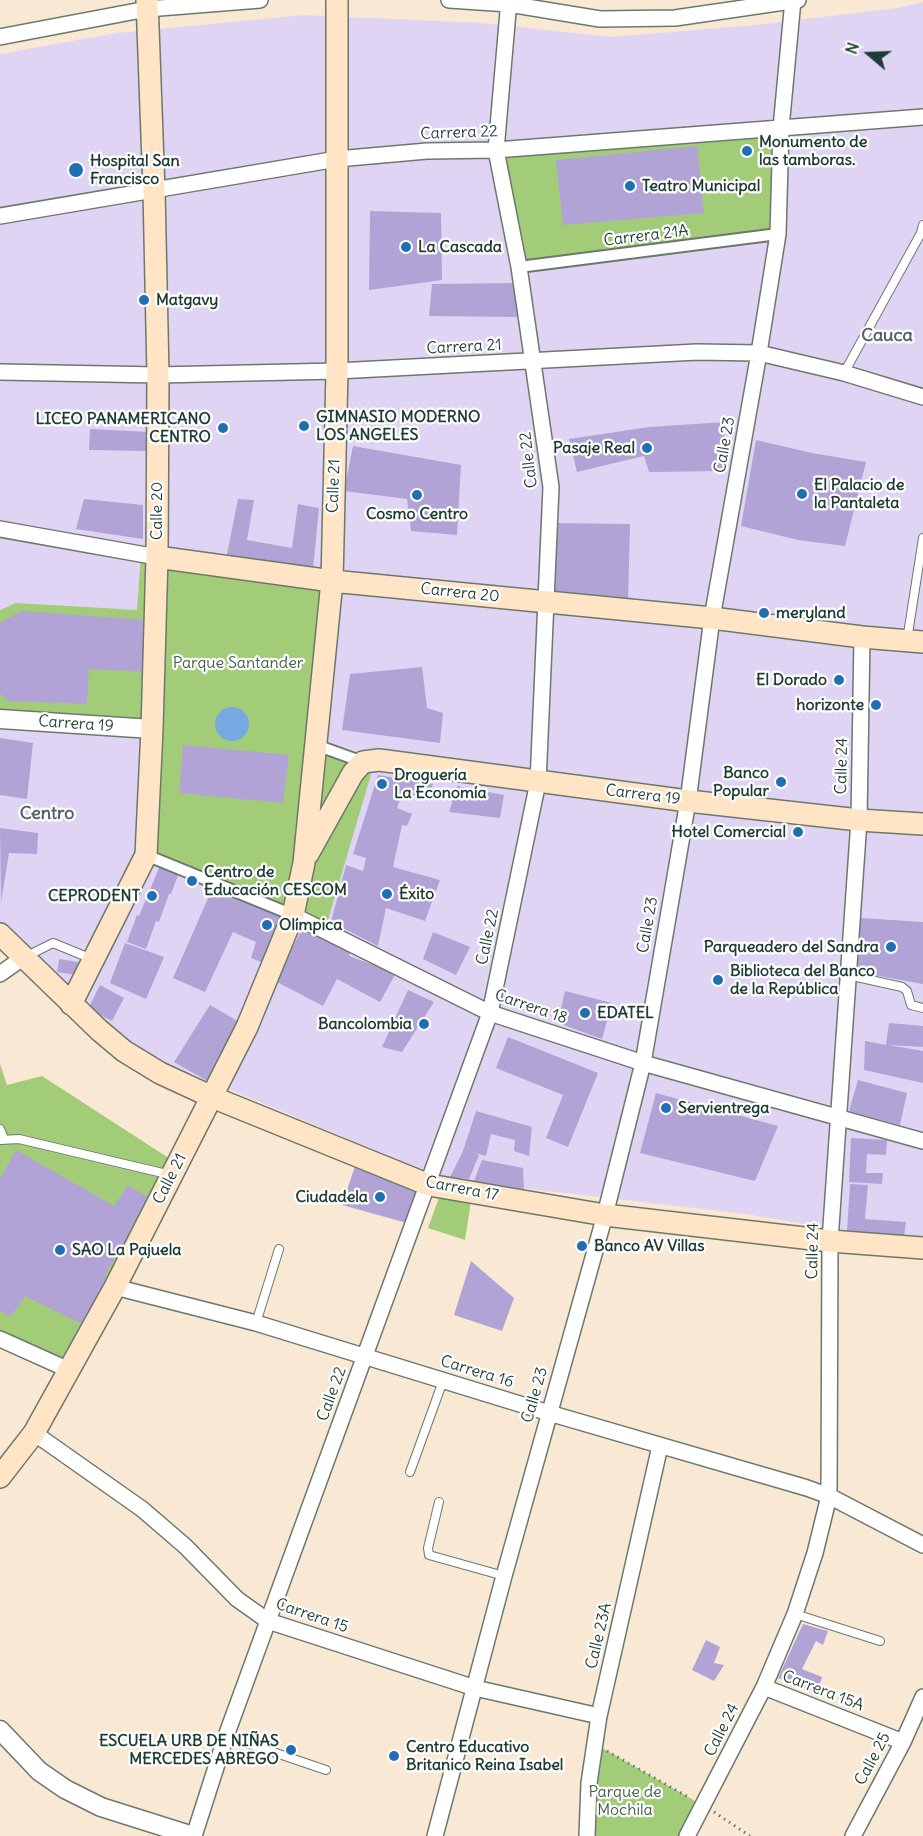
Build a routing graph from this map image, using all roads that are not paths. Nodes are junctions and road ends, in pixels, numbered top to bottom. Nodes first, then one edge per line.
1 (260, 0) edge
2 (337, 0) edge
3 (449, 0) edge
4 (793, 0) edge
5 (798, 0) edge
6 (509, 2) edge
7 (147, 4) edge
8 (0, 37) edge
9 (923, 117) edge
10 (781, 128) junction
11 (496, 150) junction
12 (338, 159) junction
13 (154, 190) junction
14 (0, 216) edge
15 (923, 225) edge
16 (778, 234) junction
17 (519, 267) junction
18 (759, 353) junction
19 (534, 361) junction
20 (338, 371) junction
21 (0, 372) edge
22 (844, 373) junction
23 (158, 375) junction
24 (923, 397) edge
25 (0, 529) edge
26 (923, 538) edge
27 (157, 557) junction
28 (332, 581) junction
29 (548, 602) junction
30 (712, 618) junction
31 (862, 637) junction
32 (915, 642) edge
33 (0, 719) edge
34 (152, 729) junction
35 (316, 746) junction
36 (363, 762) junction
37 (538, 782) junction
38 (688, 801) junction
39 (859, 820) junction
40 (923, 824) edge
41 (146, 855) junction
42 (304, 863) junction
43 (293, 915) junction
44 (0, 934) edge
45 (24, 957) junction
46 (93, 960) junction
47 (0, 974) edge
48 (848, 975) junction
49 (71, 1004) junction
50 (923, 1008) edge
51 (490, 1013) junction
52 (643, 1063) junction
53 (212, 1096) junction
54 (837, 1116) junction
55 (0, 1129) edge
56 (2, 1139) edge
57 (923, 1141) edge
58 (172, 1176) junction
59 (429, 1185) junction
60 (605, 1215) junction
61 (830, 1241) junction
62 (923, 1248) edge
63 (279, 1249) dead end
64 (116, 1287) junction
65 (256, 1323) junction
66 (0, 1339) edge
67 (366, 1356) junction
68 (69, 1370) junction
69 (443, 1381) junction
70 (549, 1413) junction
71 (34, 1433) junction
72 (660, 1446) junction
73 (410, 1472) dead end
74 (0, 1477) edge
75 (829, 1496) junction
76 (439, 1502) dead end
77 (923, 1545) edge
78 (504, 1576) junction
79 (795, 1614) junction
80 (268, 1621) junction
81 (880, 1641) dead end
82 (764, 1687) junction
83 (475, 1688) junction
84 (923, 1697) edge
85 (598, 1716) junction
86 (0, 1730) edge
87 (226, 1736) junction
88 (903, 1742) junction
89 (326, 1770) dead end
90 (193, 1836) edge
91 (435, 1836) edge
92 (587, 1836) edge
93 (687, 1836) edge
94 (853, 1836) edge

1 - 7 street
2 - 12 main road, Calle 21
3 - 6 street
4 - 5 street
4 - 6 street
4 - 10 street, Calle 23
6 - 11 street, Calle 22
7 - 8 street
7 - 13 main road, Calle 20
9 - 10 street, Carrera 22
10 - 11 street, Carrera 22
10 - 16 street, Calle 23
11 - 12 street, Carrera 22
11 - 17 street, Calle 22
12 - 13 street, Carrera 22
12 - 20 main road, Calle 21
13 - 14 street, Carrera 22
13 - 23 main road, Calle 20
15 - 22 lane
16 - 17 street, Carrera 21A
16 - 18 street, Calle 23
17 - 19 street, Calle 22
18 - 19 street, Carrera 21
18 - 22 street, Carrera 21
18 - 30 street, Calle 23
19 - 20 street, Carrera 21
19 - 29 street, Calle 22
20 - 23 street, Carrera 21
20 - 28 main road, Calle 21
21 - 23 street, Carrera 21
22 - 24 street, Carrera 21
23 - 27 main road, Calle 20
25 - 27 street, Carrera 20
26 - 32 lane
27 - 28 main road, Carrera 20
27 - 34 main road, Calle 20
28 - 29 main road, Carrera 20
28 - 35 main road, Calle 21
29 - 30 main road, Carrera 20
29 - 37 street, Calle 22
30 - 31 main road, Carrera 20
30 - 38 street, Calle 23
31 - 32 main road, Carrera 20
31 - 39 street, Calle 24
33 - 34 street, Carrera 19
34 - 41 main road, Calle 20
35 - 36 street
35 - 42 main road, Calle 21
36 - 37 main road, Carrera 19
36 - 42 main road, Calle 21
37 - 38 main road, Carrera 19
37 - 51 street, Calle 22
38 - 39 main road, Carrera 19
38 - 52 street, Calle 23
39 - 40 main road, Carrera 19
39 - 48 street, Calle 24
41 - 43 street, Carrera 18
41 - 46 main road, Calle 20
42 - 43 main road, Calle 21
43 - 51 street, Carrera 18
43 - 53 main road, Calle 21
44 - 45 main road, Carrera 17
45 - 46 lane
45 - 47 street
45 - 49 main road, Carrera 17
46 - 49 main road, Calle 20
48 - 50 lane
48 - 54 street, Calle 24
49 - 53 main road, Carrera 17
51 - 52 street, Carrera 18
51 - 59 street, Calle 22
52 - 54 street, Carrera 18
52 - 60 street, Calle 23
53 - 58 main road, Calle 21
53 - 59 main road, Carrera 17
54 - 57 street, Carrera 18
54 - 61 street, Calle 24
55 - 56 lane
56 - 58 lane
58 - 64 main road, Calle 21
59 - 60 main road, Carrera 17
59 - 67 street, Calle 22
60 - 61 main road, Carrera 17
60 - 70 street, Calle 23
61 - 62 main road, Carrera 17
61 - 75 street, Calle 24
63 - 65 lane
64 - 65 street, Carrera 16
64 - 68 main road, Calle 21
65 - 67 street, Carrera 16
66 - 68 street
67 - 69 street, Carrera 16
67 - 80 street, Calle 22
68 - 71 main road, Calle 21
69 - 70 street, Carrera 16
69 - 73 lane
70 - 72 street, Carrera 16
70 - 78 street, Calle 23
71 - 74 main road, Calle 21
71 - 80 street, Carrera 15
72 - 75 street, Carrera 16
72 - 85 street, Calle 23A
75 - 77 street, Carrera 16
75 - 79 street, Calle 24
76 - 78 lane
78 - 83 street, Calle 23
79 - 81 lane
79 - 82 street, Calle 24
80 - 83 street, Carrera 15
80 - 87 street, Calle 22
82 - 88 street, Carrera 15A
82 - 93 street, Calle 24
83 - 85 street, Carrera 15
83 - 91 street, Calle 23
84 - 88 street, Calle 25
85 - 92 street, Calle 23A
86 - 90 street
87 - 89 lane
87 - 90 street, Calle 22
88 - 94 street, Calle 25

